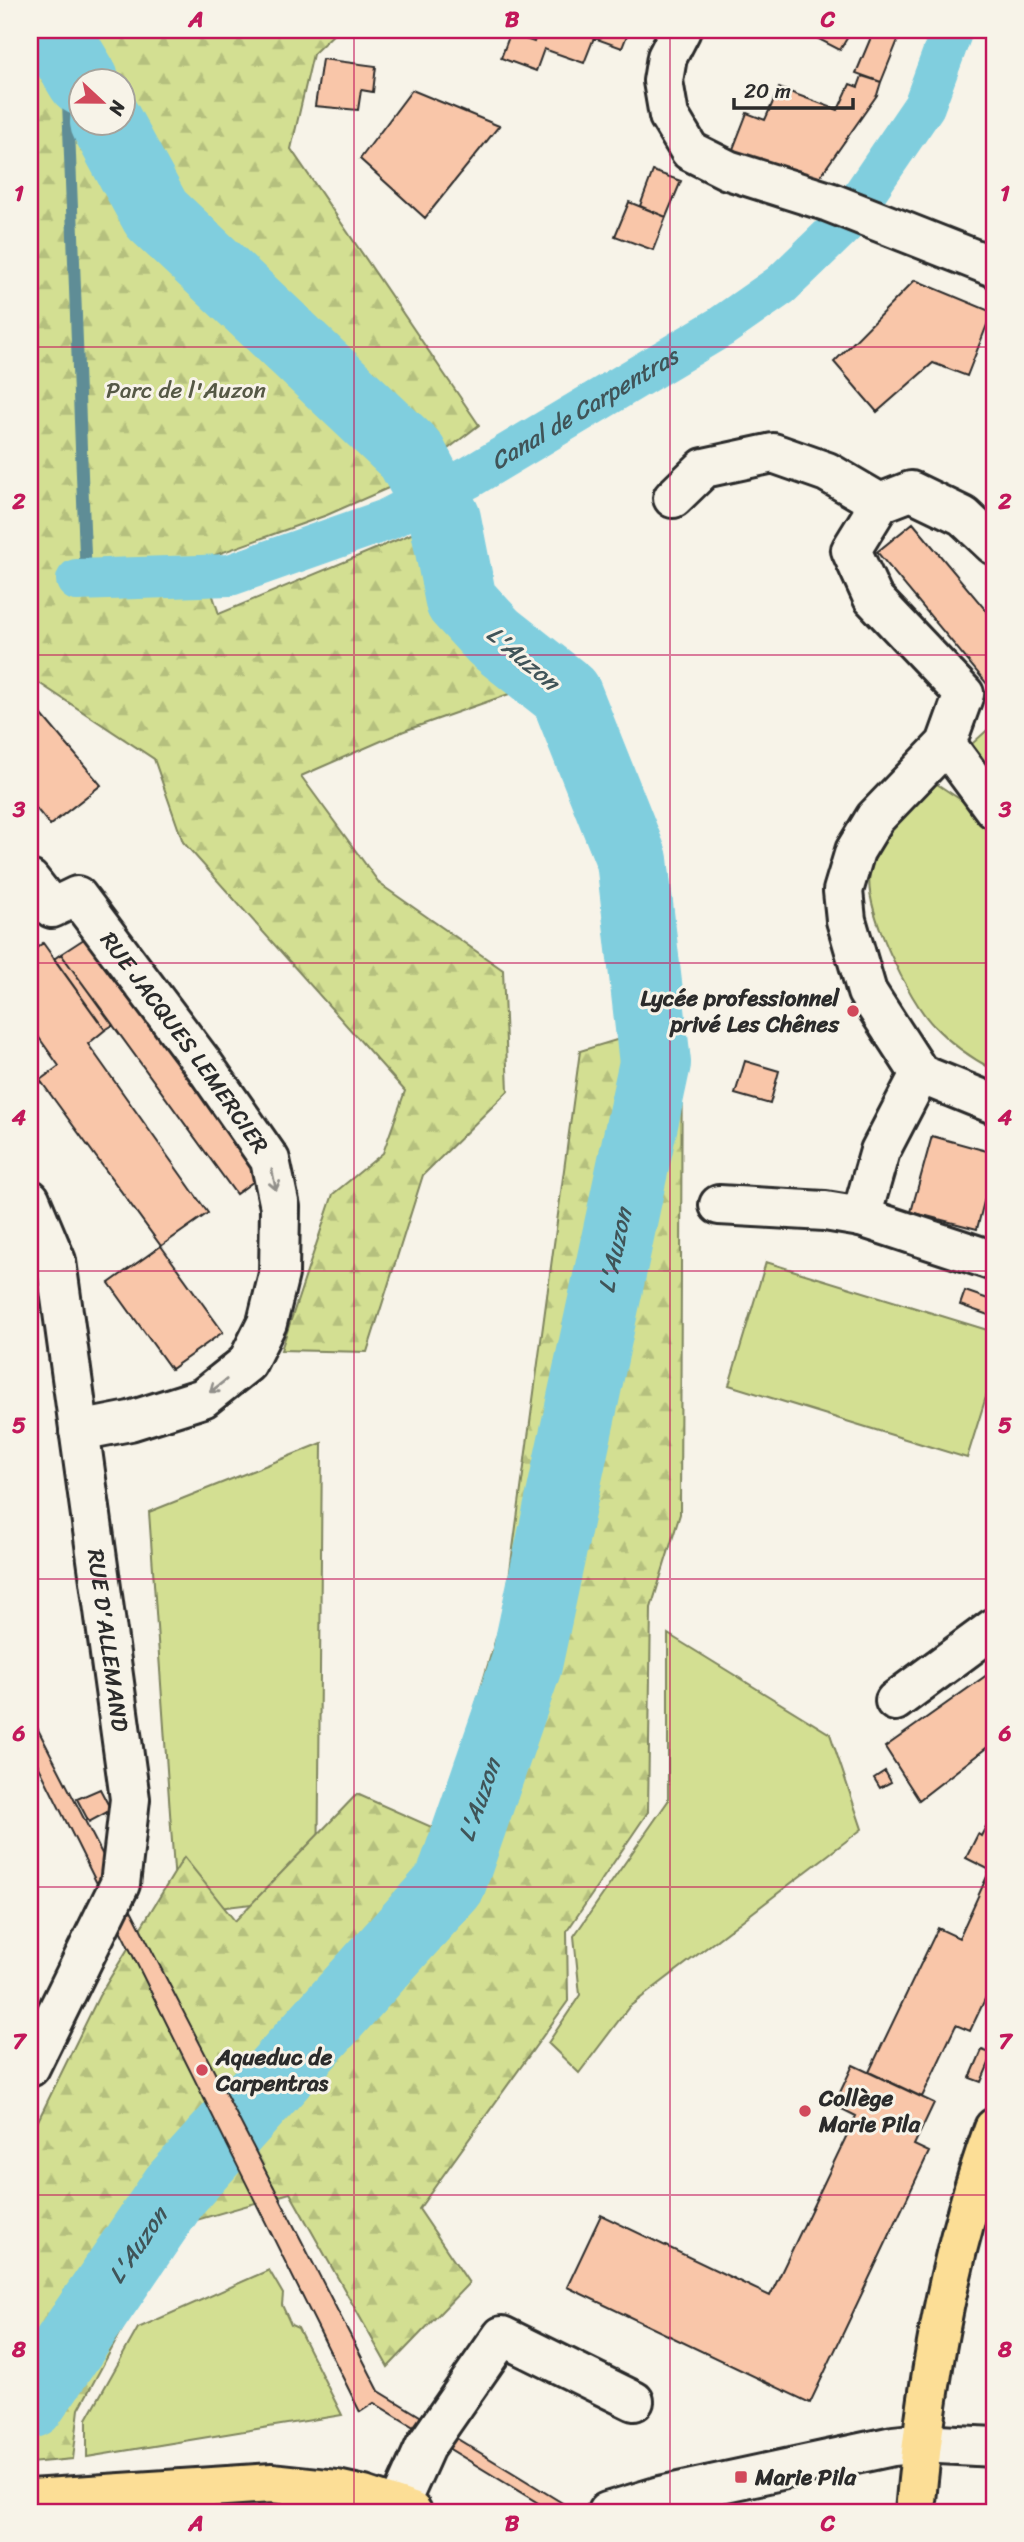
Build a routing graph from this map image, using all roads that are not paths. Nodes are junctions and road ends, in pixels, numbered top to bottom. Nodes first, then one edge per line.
1 (681, 30) edge
2 (994, 267) edge
3 (673, 498) dead end
4 (880, 503) junction
5 (994, 545) edge
6 (946, 744) junction
7 (994, 809) edge
8 (30, 880) edge
9 (920, 1074) junction
10 (994, 1104) edge
11 (30, 1199) edge
12 (719, 1205) dead end
13 (861, 1217) junction
14 (994, 1261) edge
15 (79, 1431) junction
16 (994, 1628) edge
17 (895, 1701) dead end
18 (30, 2067) edge
19 (994, 2129) edge
20 (635, 2400) dead end
21 (922, 2444) junction
22 (994, 2447) edge
23 (30, 2499) edge
24 (382, 2507) edge
25 (607, 2512) edge
26 (915, 2512) edge

1 - 2 street
3 - 4 street
4 - 5 street
4 - 6 street
6 - 7 street
6 - 9 street
8 -> 15 street, RUE JACQUES LEMERCIER
9 - 10 street
9 - 13 street
11 - 15 street, RUE D'ALLEMAND
12 - 13 street
13 - 14 street
15 - 18 street, RUE D'ALLEMAND
16 - 17 street
19 - 21 main road
20 - 24 street
21 - 22 street
21 - 25 street
21 - 26 main road
23 - 24 main road

